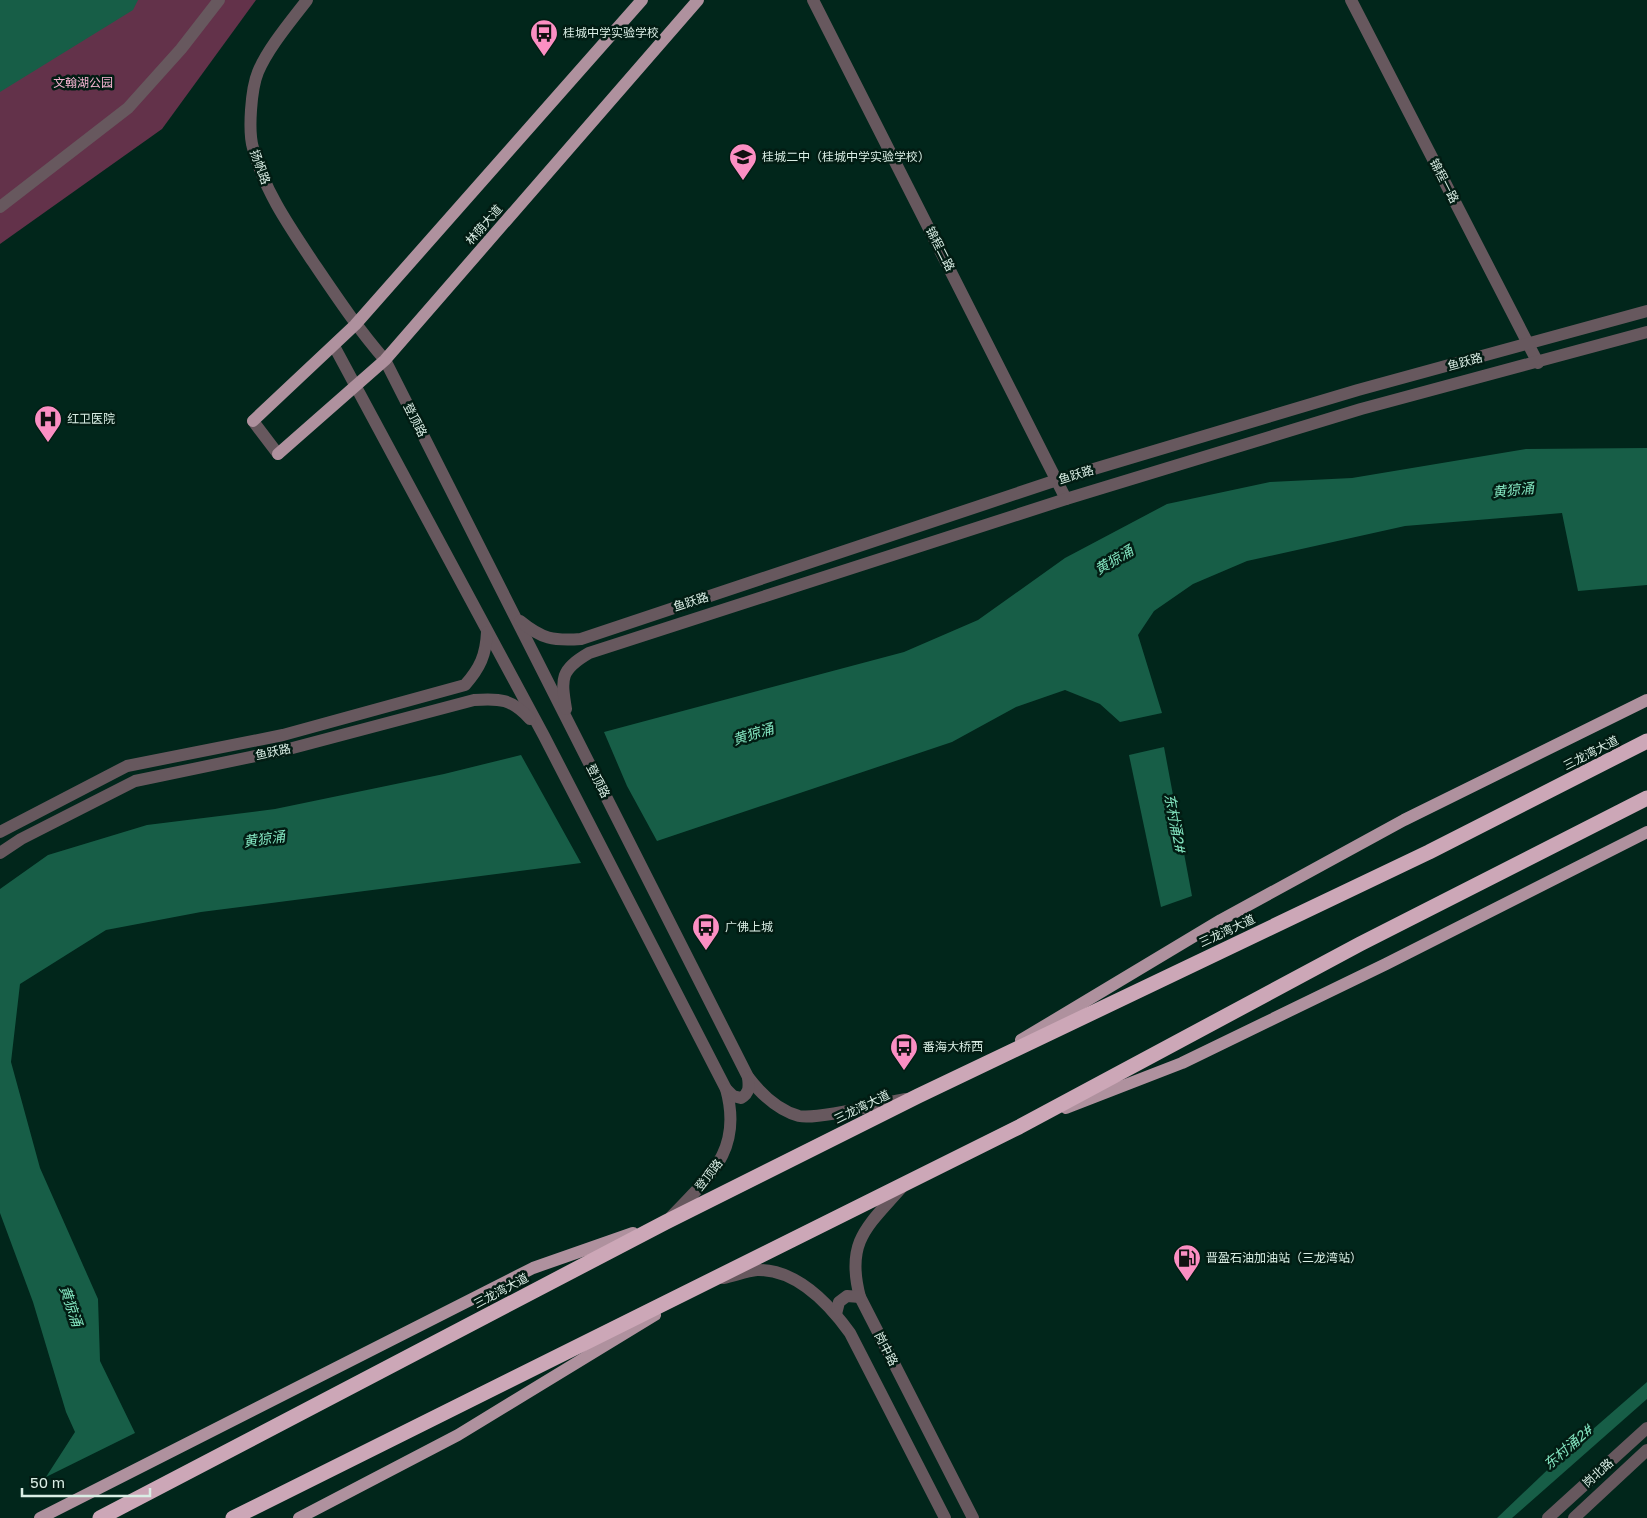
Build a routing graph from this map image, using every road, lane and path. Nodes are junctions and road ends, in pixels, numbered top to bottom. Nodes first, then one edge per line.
1 (219, 0) edge
2 (307, 0) edge
3 (642, 0) edge
4 (698, 0) edge
5 (813, 0) edge
6 (1351, 0) edge
7 (0, 207) edge
8 (1647, 311) edge
9 (355, 325) junction
10 (1647, 332) edge
11 (1528, 345) junction
12 (334, 346) junction
13 (385, 360) junction
14 (1538, 362) junction
15 (355, 386) junction
16 (253, 421) joint
17 (278, 454) joint
18 (1057, 480) junction
19 (1066, 499) junction
20 (515, 617) junction
21 (487, 629) junction
22 (1647, 700) edge
23 (568, 721) junction
24 (544, 736) junction
25 (1647, 741) edge
26 (1647, 798) edge
27 (0, 832) edge
28 (1647, 832) edge
29 (0, 853) edge
30 (963, 1076) junction
31 (748, 1077) junction
32 (726, 1089) junction
33 (918, 1096) junction
34 (1019, 1126) junction
35 (905, 1184) junction
36 (666, 1222) junction
37 (711, 1281) junction
38 (860, 1297) junction
39 (836, 1314) junction
40 (1647, 1428) edge
41 (1647, 1450) edge
42 (40, 1518) edge
43 (100, 1518) edge
44 (233, 1518) edge
45 (299, 1518) edge
46 (945, 1518) edge
47 (972, 1518) edge
48 (1548, 1518) edge
49 (1574, 1518) edge

1 - 7 street
2 - 9 street, 扬帆路
3 - 9 main road
4 - 13 main road, 林荫大道
5 - 18 street, 锦程二路
6 - 11 street, 锦程一路
8 - 11 street, 鱼跃路
9 - 12 main road
9 - 13 street, 登顶路
10 - 14 street, 鱼跃路
11 - 14 street, 锦程一路
11 - 18 street, 鱼跃路
12 - 15 street, 登顶路
12 - 16 main road
13 - 15 main road, 林荫大道
13 - 20 street, 登顶路
14 - 19 street, 鱼跃路
15 - 17 main road, 林荫大道
15 - 21 street, 登顶路
16 - 17 street
18 - 19 street, 锦程二路
18 - 20 street, 鱼跃路
19 - 23 street, 鱼跃路
20 - 23 street, 登顶路
21 - 24 street, 登顶路
21 - 27 street, 鱼跃路
22 - 30 main road
23 - 31 street, 登顶路
24 - 29 street, 鱼跃路
24 - 32 street, 登顶路
25 - 30 highway, 三龙湾大道
26 - 34 highway
28 - 34 main road
30 - 33 highway, 三龙湾大道
31 - 32 street
31 - 33 street, 登顶路
32 - 36 street, 登顶路
33 - 36 highway, 三龙湾大道
34 - 35 highway
35 - 37 highway
35 - 38 street, 岗中路
36 - 42 main road
36 - 43 highway, 三龙湾大道
37 - 39 street, 岗中路
37 - 44 highway
37 - 45 main road
38 - 39 street
38 - 47 street, 岗中路
39 - 46 street, 岗中路
40 - 48 street, 岗北路
41 - 49 street, 岗北路

